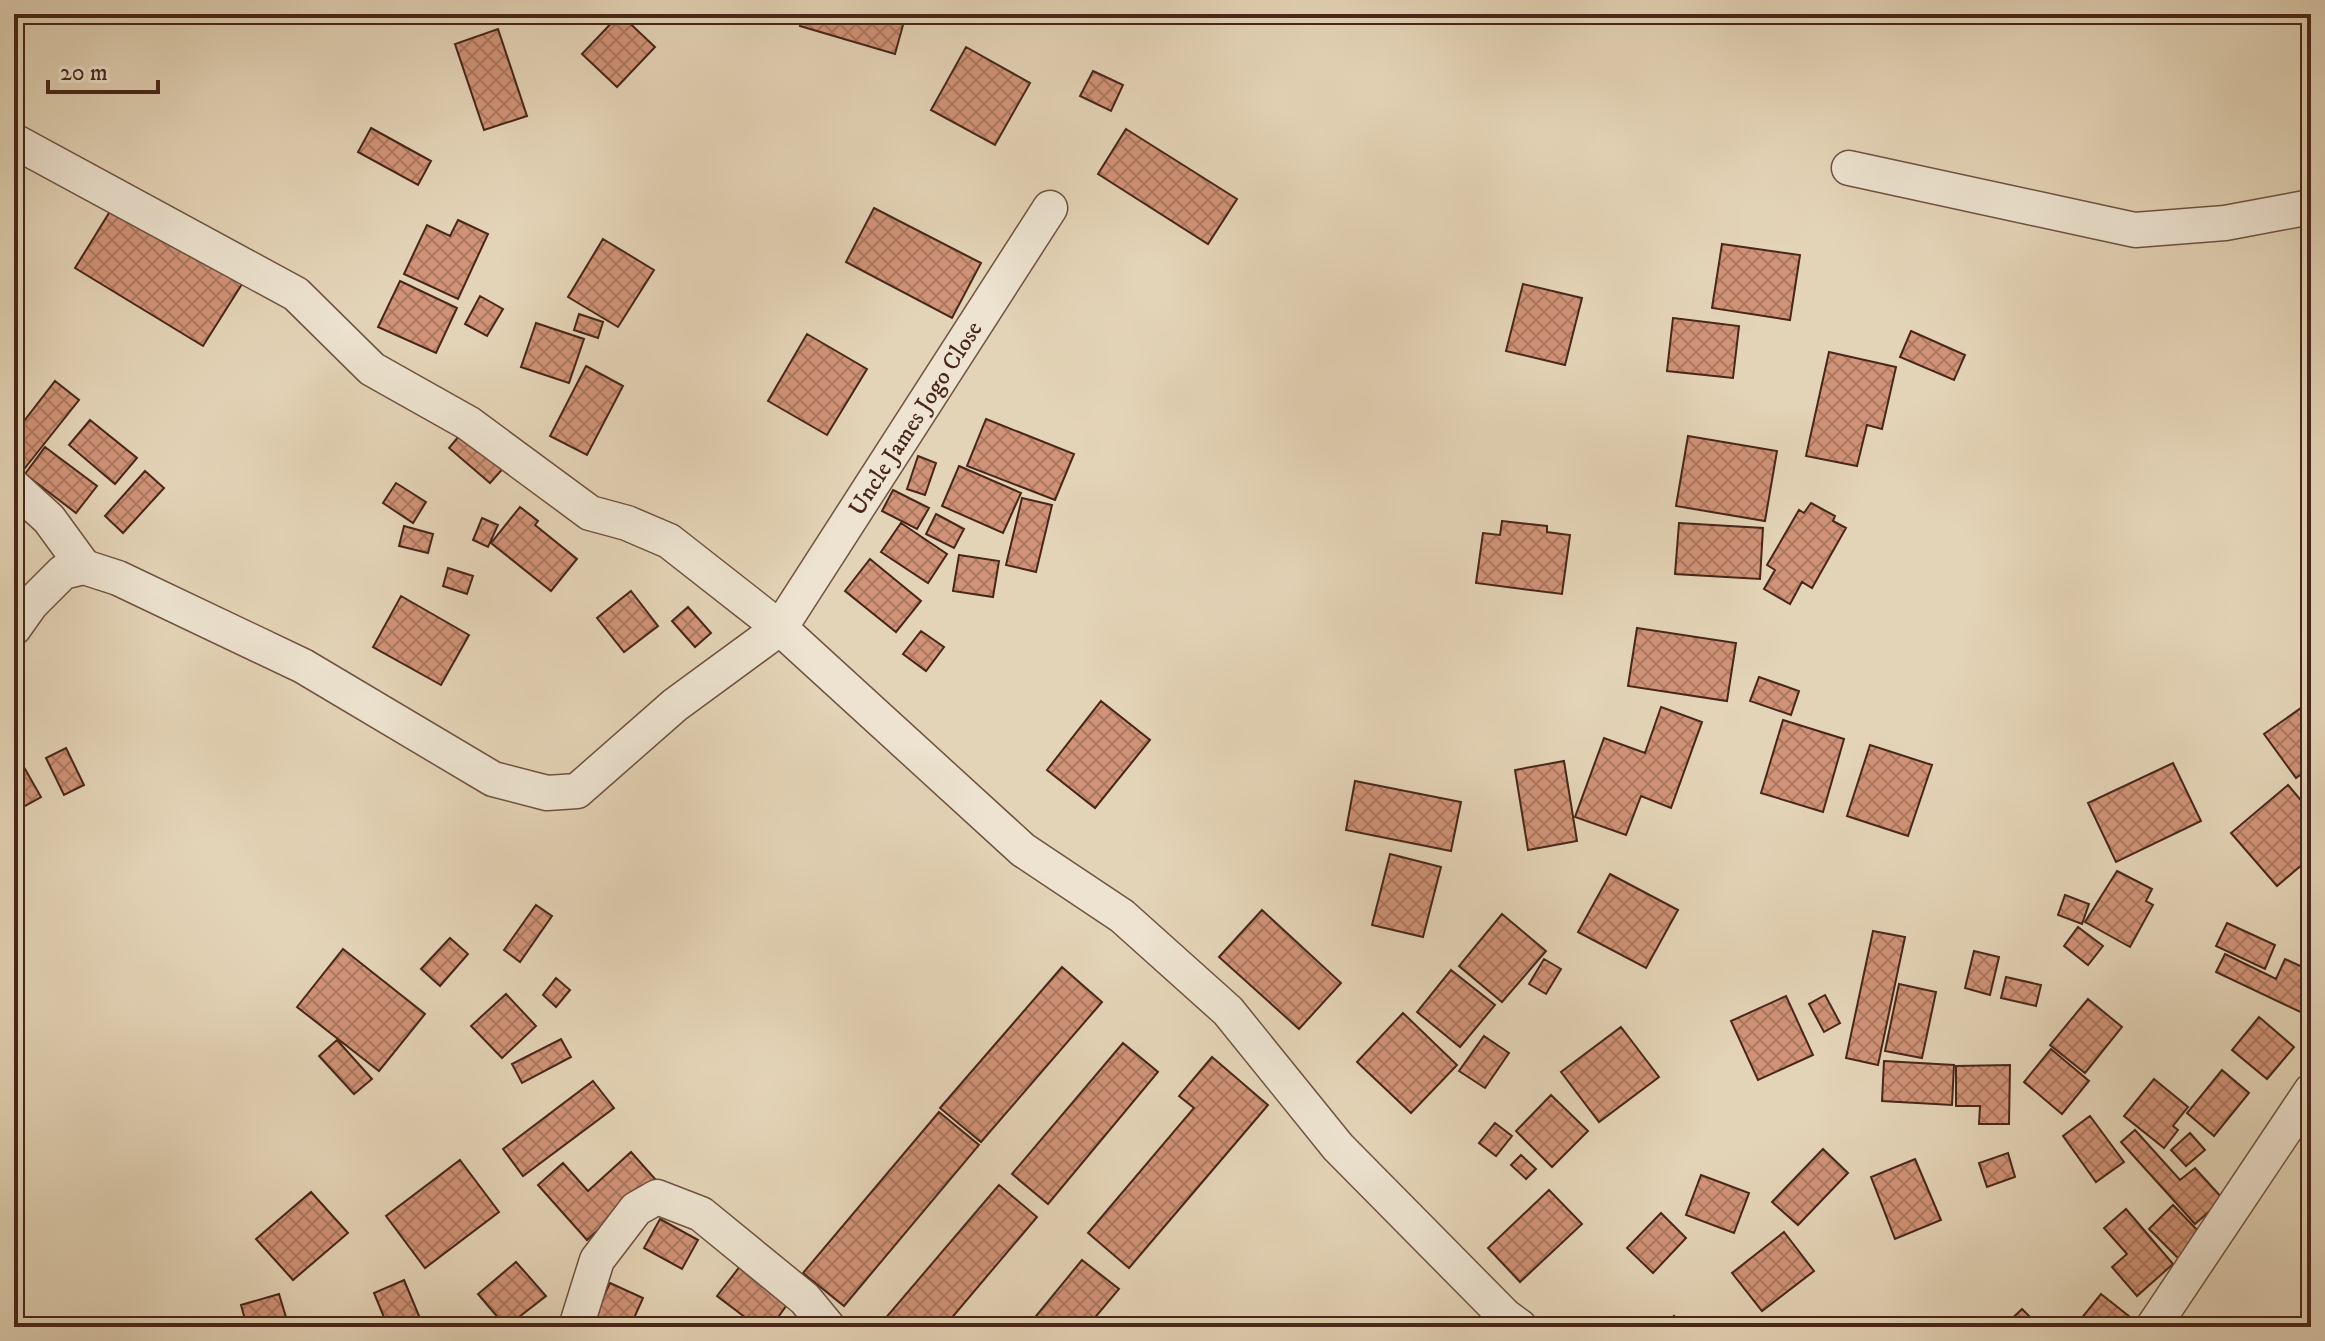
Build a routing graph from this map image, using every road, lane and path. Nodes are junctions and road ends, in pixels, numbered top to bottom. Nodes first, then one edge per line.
1 (14, 141) edge
2 (1849, 168) dead end
3 (2311, 207) edge
4 (1050, 208) dead end
5 (14, 487) edge
6 (84, 567) junction
7 (14, 628) edge
8 (780, 628) junction
9 (2311, 1091) edge
10 (576, 1327) edge
11 (828, 1327) edge
12 (1520, 1327) edge
13 (2153, 1327) edge

1 - 8 street
2 - 3 street
4 - 8 street, Uncle James Jogo Close
5 - 6 street
6 - 7 street
6 - 8 street
8 - 12 street
9 - 13 street
10 - 11 street

